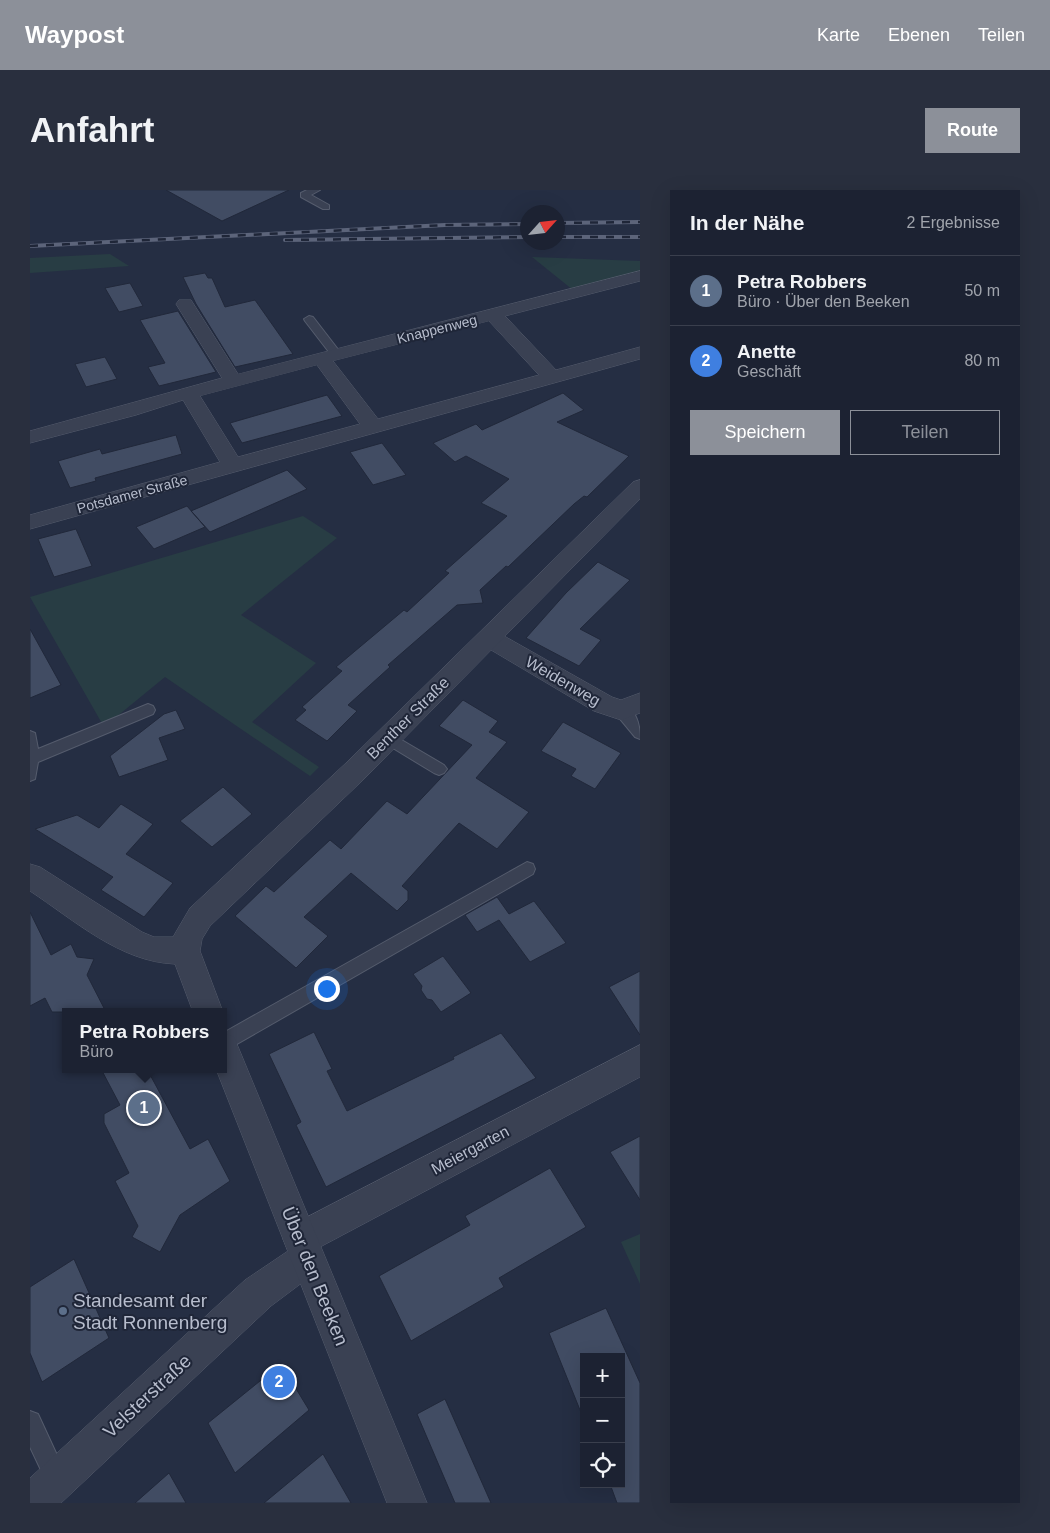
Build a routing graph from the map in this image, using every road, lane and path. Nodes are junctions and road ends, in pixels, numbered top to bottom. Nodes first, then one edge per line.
1 (315, 190) edge
2 (326, 207) dead end
3 (640, 276) edge
4 (185, 304) dead end
5 (493, 314) junction
6 (309, 318) dead end
7 (640, 354) edge
8 (328, 356) junction
9 (553, 378) junction
10 (233, 381) junction
11 (189, 393) junction
12 (373, 427) junction
13 (30, 438) edge
14 (233, 466) junction
15 (640, 487) edge
16 (30, 522) edge
17 (489, 638) junction
18 (630, 706) edge
19 (148, 710) dead end
20 (640, 733) edge
21 (30, 737) edge
22 (388, 738) junction
23 (31, 758) junction
24 (439, 768) dead end
25 (30, 775) edge
26 (527, 869) dead end
27 (30, 876) edge
28 (185, 951) junction
29 (206, 1008) edge
30 (227, 1041) edge
31 (227, 1058) edge
32 (640, 1060) edge
33 (304, 1249) junction
34 (30, 1422) edge
35 (58, 1479) junction
36 (32, 1503) edge
37 (407, 1503) edge

1 - 2 lane
3 - 5 street, Knappenweg
4 - 10 street
5 - 8 street, Knappenweg
5 - 9 street
6 - 8 lane
7 - 9 street, Potsdamer Straße
8 - 10 street, Knappenweg
8 - 12 street
9 - 12 street, Potsdamer Straße
10 - 11 street, Knappenweg
11 - 13 street, Knappenweg
11 - 14 street
12 - 14 street, Potsdamer Straße
14 - 16 street, Potsdamer Straße
15 - 17 street, Benther Straße
17 - 18 street, Weidenweg
17 - 22 street, Benther Straße
18 - 20 lane
19 - 23 lane
21 - 23 lane
22 - 24 lane
22 - 28 street, Benther Straße
23 - 25 lane
26 - 30 lane
27 - 28 street
28 - 29 street
31 - 33 street, Über den Beeken
32 - 33 street, Meiergarten
33 - 35 street, Velsterstraße
33 - 37 street, Über den Beeken
34 - 35 lane
35 - 36 street, Velsterstraße

